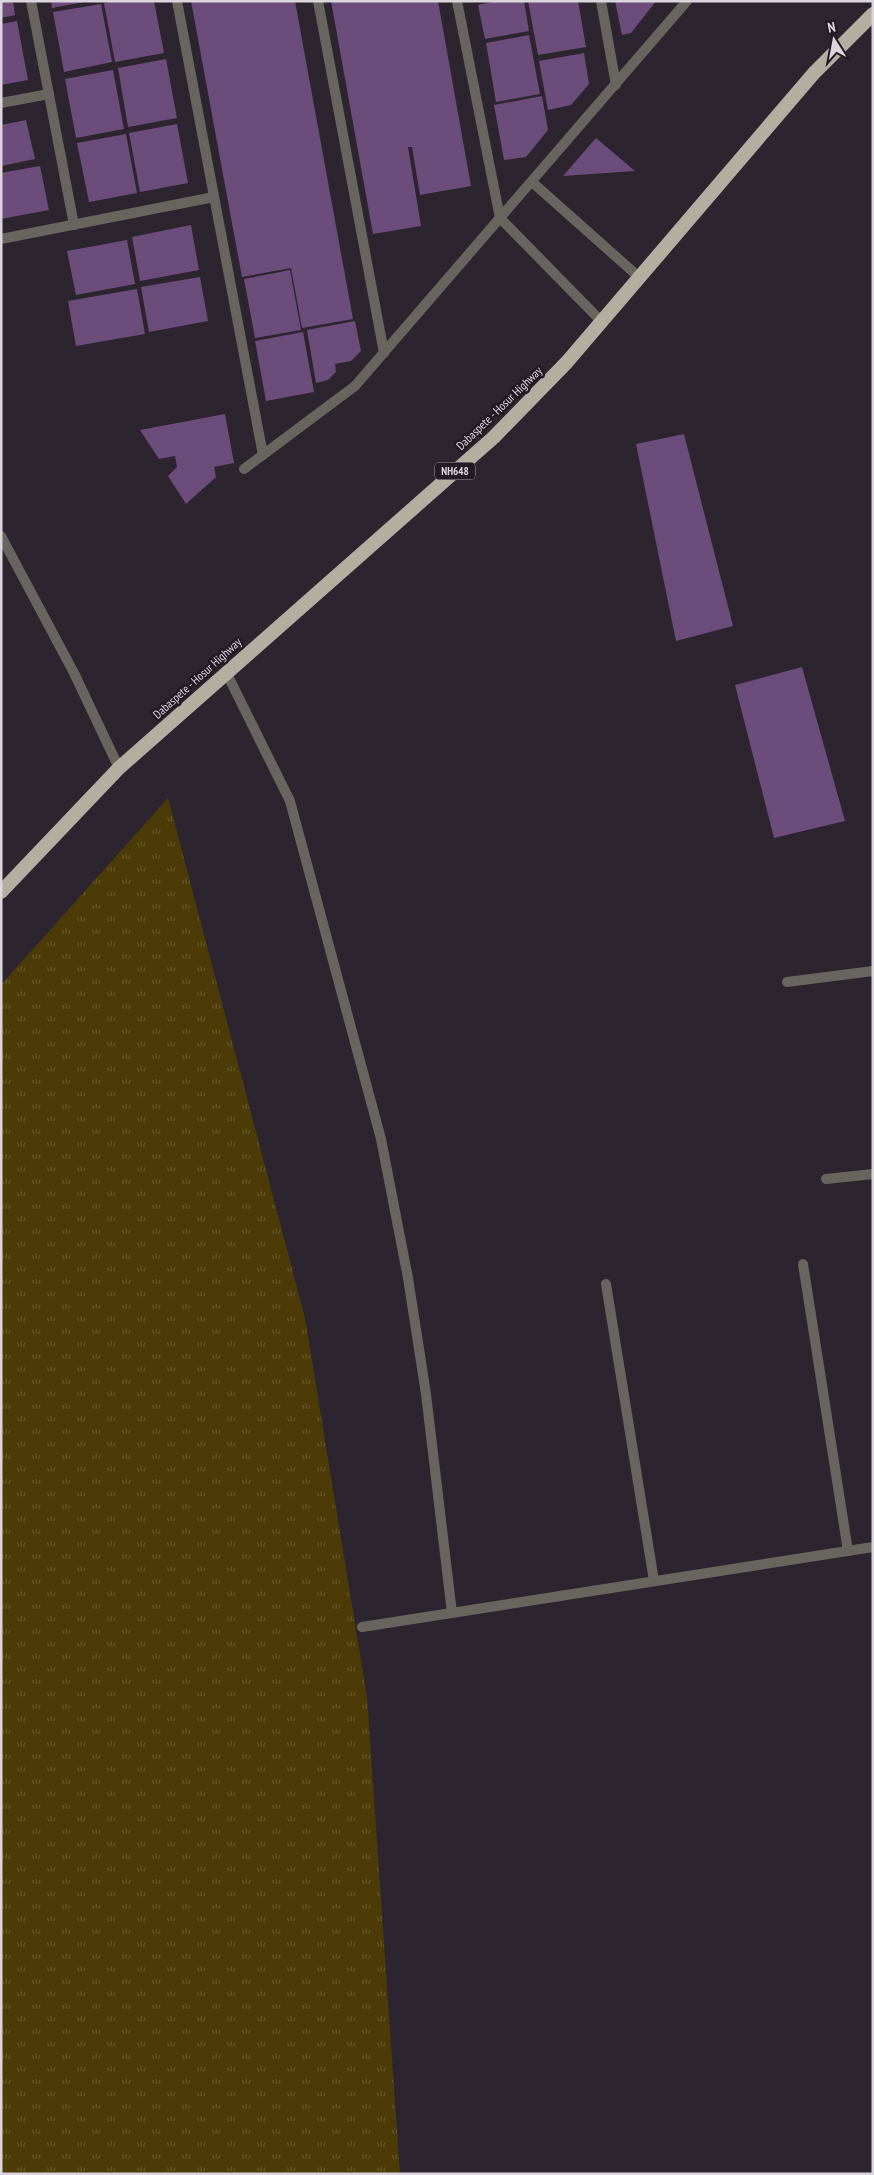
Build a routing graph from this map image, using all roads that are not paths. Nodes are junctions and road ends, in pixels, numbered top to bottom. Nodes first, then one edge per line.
1 (31, 1) edge
2 (177, 1) edge
3 (318, 1) edge
4 (457, 1) edge
5 (601, 1) edge
6 (688, 1) edge
7 (873, 14) edge
8 (616, 85) junction
9 (49, 94) junction
10 (1, 103) edge
11 (532, 182) junction
12 (214, 197) junction
13 (500, 218) junction
14 (74, 225) junction
15 (1, 239) edge
16 (640, 278) junction
17 (602, 322) junction
18 (384, 353) junction
19 (263, 455) junction
20 (244, 469) dead end
21 (1, 536) edge
22 (226, 672) junction
23 (119, 768) junction
24 (1, 892) edge
25 (873, 971) edge
26 (787, 982) dead end
27 (873, 1174) edge
28 (826, 1179) dead end
29 (803, 1264) dead end
30 (606, 1284) dead end
31 (873, 1547) edge
32 (848, 1551) junction
33 (654, 1581) junction
34 (452, 1613) junction
35 (362, 1627) dead end

1 - 9 street
2 - 12 street
3 - 18 street
4 - 13 street
5 - 8 street
6 - 8 street
7 - 16 highway, Dabaspete - Hosur Highway / NH648
8 - 11 street
9 - 10 street
9 - 14 street
11 - 13 street
11 - 16 street
12 - 14 street
12 - 19 street
13 - 17 street
13 - 18 street
14 - 15 street
16 - 17 highway, Dabaspete - Hosur Highway / NH648
17 - 22 highway, Dabaspete - Hosur Highway / NH648
18 - 19 street
19 - 20 street
21 - 23 street
22 - 23 highway, Dabaspete - Hosur Highway / NH648
22 - 34 street
23 - 24 highway, Dabaspete - Hosur Highway / NH648
25 - 26 street
27 - 28 street
29 - 32 street
30 - 33 street
31 - 32 street
32 - 33 street
33 - 34 street
34 - 35 street

